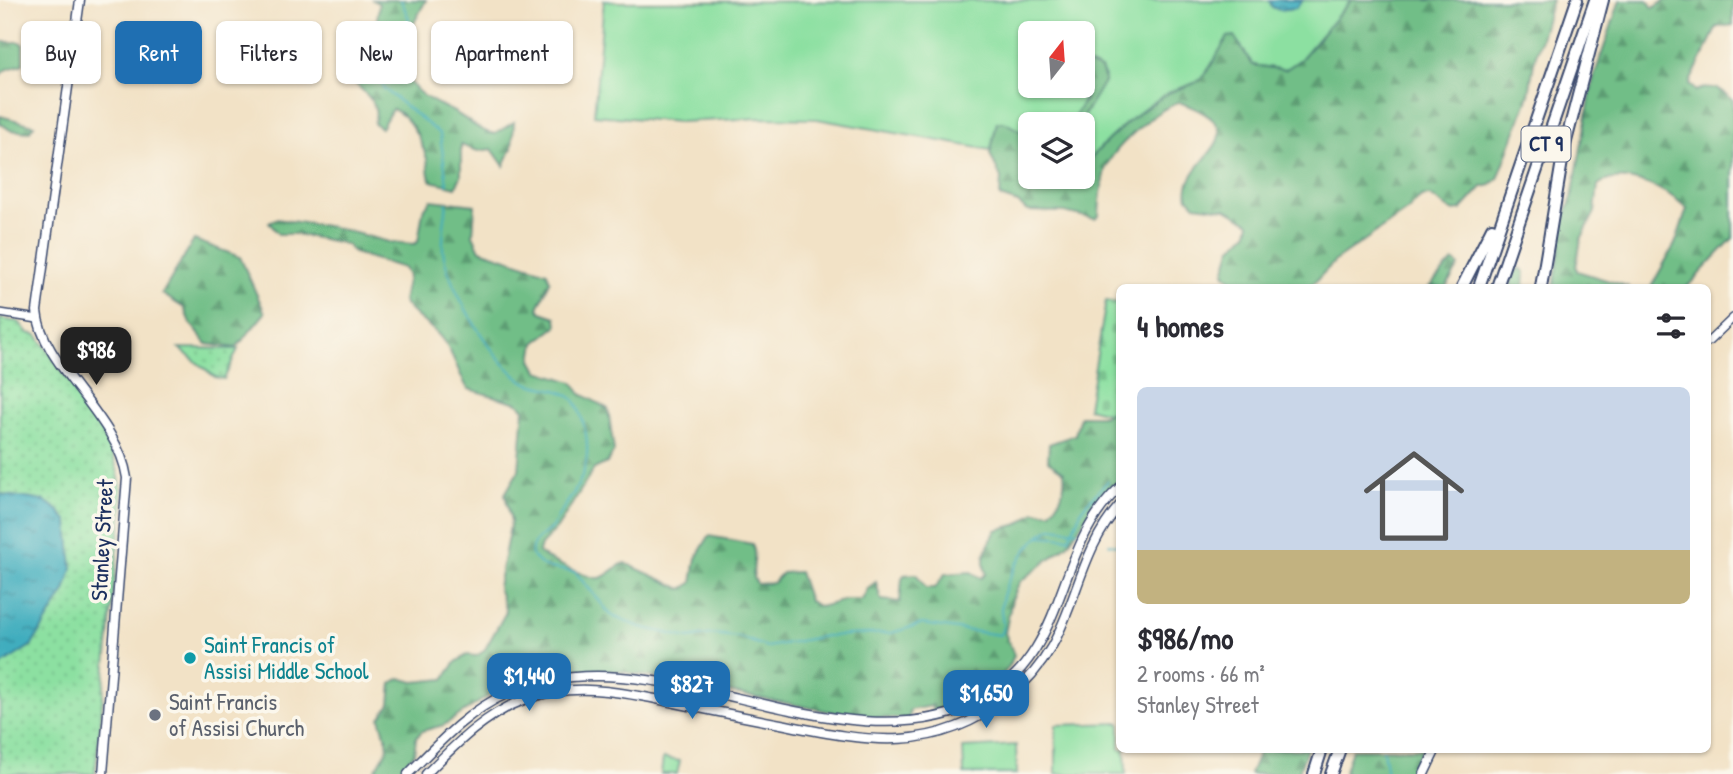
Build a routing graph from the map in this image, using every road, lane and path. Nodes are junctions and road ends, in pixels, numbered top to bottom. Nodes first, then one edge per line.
1 (80, 0) edge
2 (1577, 0) edge
3 (1595, 0) edge
4 (1603, 0) edge
5 (1515, 181) junction
6 (1464, 284) edge
7 (1480, 284) edge
8 (1498, 284) edge
9 (1542, 284) edge
10 (0, 313) edge
11 (1733, 318) edge
12 (38, 319) junction
13 (1711, 339) edge
14 (1116, 491) edge
15 (1103, 505) junction
16 (1116, 510) edge
17 (1112, 514) junction
18 (1068, 580) junction
19 (1080, 584) junction
20 (1321, 753) edge
21 (1339, 753) edge
22 (1434, 753) edge
23 (103, 774) edge
24 (408, 774) edge
25 (426, 774) edge
26 (1314, 774) edge
27 (1331, 774) edge
28 (1424, 774) edge

1 - 12 main road, Stanley Street
2 - 5 highway, CT 9
3 - 8 highway, CT 9
4 - 9 highway
5 - 6 highway
5 - 7 highway, CT 9
10 - 12 street
11 - 13 street
12 - 23 main road, Stanley Street
14 - 15 main road
15 - 17 main road
15 - 18 main road
16 - 17 main road
17 - 19 main road
18 - 19 main road
18 - 24 main road
19 - 25 main road
20 - 26 highway
21 - 27 highway
22 - 28 main road

